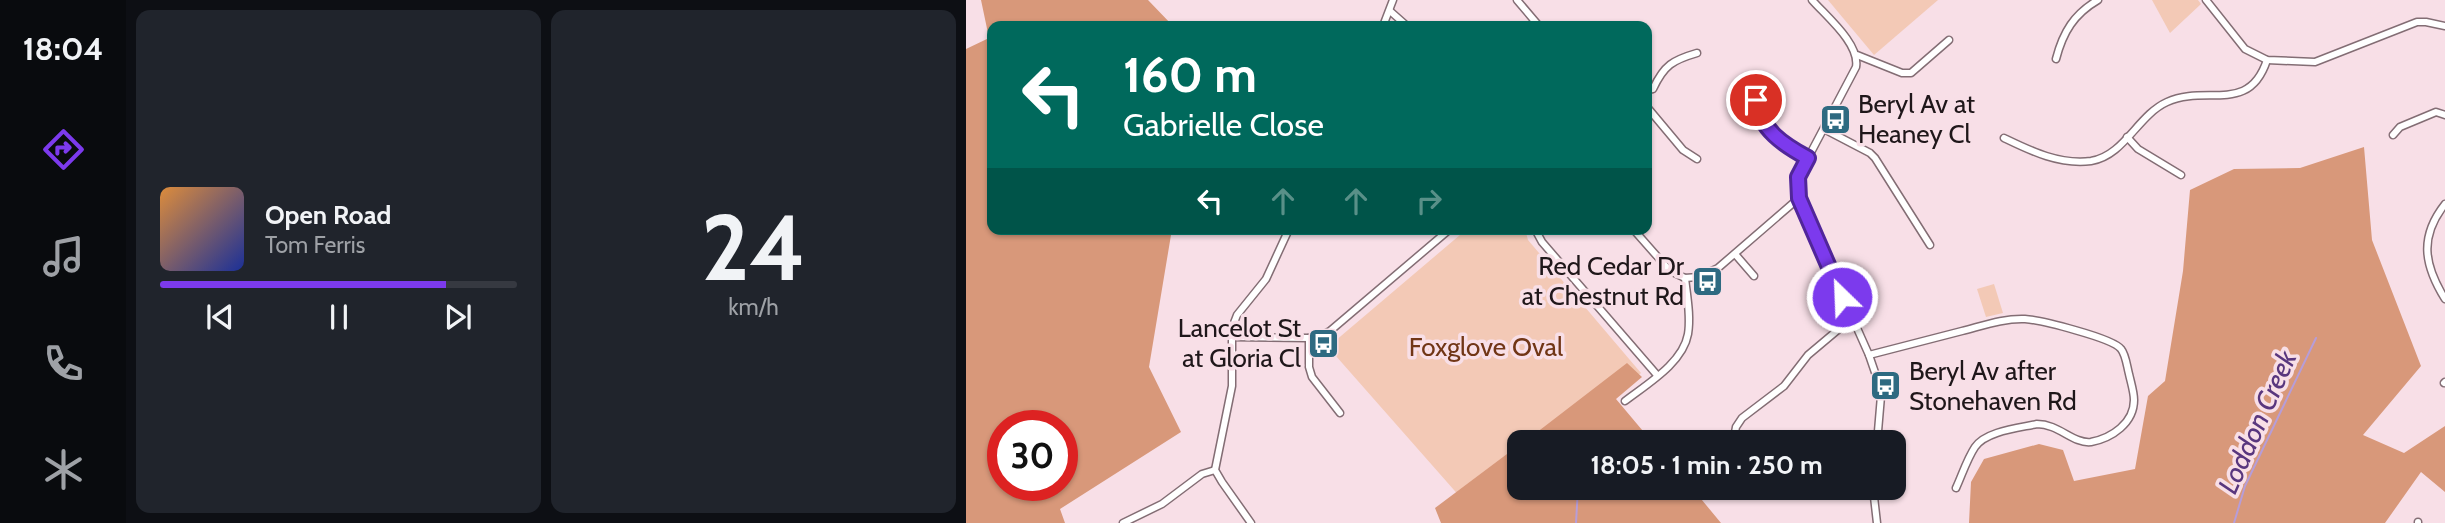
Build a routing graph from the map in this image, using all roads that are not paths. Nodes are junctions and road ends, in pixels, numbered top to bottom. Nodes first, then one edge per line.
1 (1393, 0) edge
2 (1517, 0) edge
3 (1812, 0) edge
4 (2098, 0) edge
5 (2206, 0) edge
6 (1390, 12) junction
7 (1386, 21) edge
8 (1401, 21) edge
9 (1535, 21) edge
10 (2445, 26) edge
11 (1950, 40) dead end
12 (1697, 53) dead end
13 (1857, 55) junction
14 (2056, 59) dead end
15 (2267, 60) junction
16 (1652, 89) edge
17 (1756, 100) dead end
18 (1652, 113) edge
19 (2445, 116) edge
20 (1824, 129) junction
21 (2393, 135) dead end
22 (2127, 137) junction
23 (2004, 138) dead end
24 (1808, 158) junction
25 (1698, 159) dead end
26 (2181, 175) dead end
27 (1799, 198) junction
28 (2445, 204) edge
29 (1286, 235) edge
30 (1443, 235) edge
31 (1538, 235) edge
32 (1638, 235) edge
33 (1930, 245) dead end
34 (1735, 254) junction
35 (1754, 276) dead end
36 (1685, 278) junction
37 (2445, 299) edge
38 (1852, 318) junction
39 (1231, 337) junction
40 (1310, 338) junction
41 (1868, 355) junction
42 (1657, 375) junction
43 (1625, 401) dead end
44 (1340, 413) dead end
45 (1735, 430) edge
46 (1878, 430) edge
47 (1215, 470) junction
48 (1955, 488) dead end
49 (1874, 500) edge
50 (1123, 523) edge
51 (1251, 523) edge
52 (1877, 523) edge

1 - 6 street
2 - 9 street
3 - 13 street
4 - 14 street
5 - 15 street
6 - 7 street
6 - 8 street
10 - 15 street
11 - 13 street
12 - 16 street
13 - 20 street
15 - 22 street
17 - 24 street
18 - 25 street
19 - 21 street
20 - 24 street
20 - 33 street
22 - 23 street
22 - 26 street
24 - 27 street
27 - 34 street
27 - 38 street
28 - 37 street
29 - 39 street
30 - 40 street
31 - 42 street
32 - 36 street
34 - 35 street
34 - 36 street
36 - 42 street
38 - 41 street
38 - 45 street
39 - 40 street
39 - 47 street
40 - 44 street
41 - 46 street
41 - 48 street
42 - 43 street
47 - 50 street
47 - 51 street
49 - 52 street

